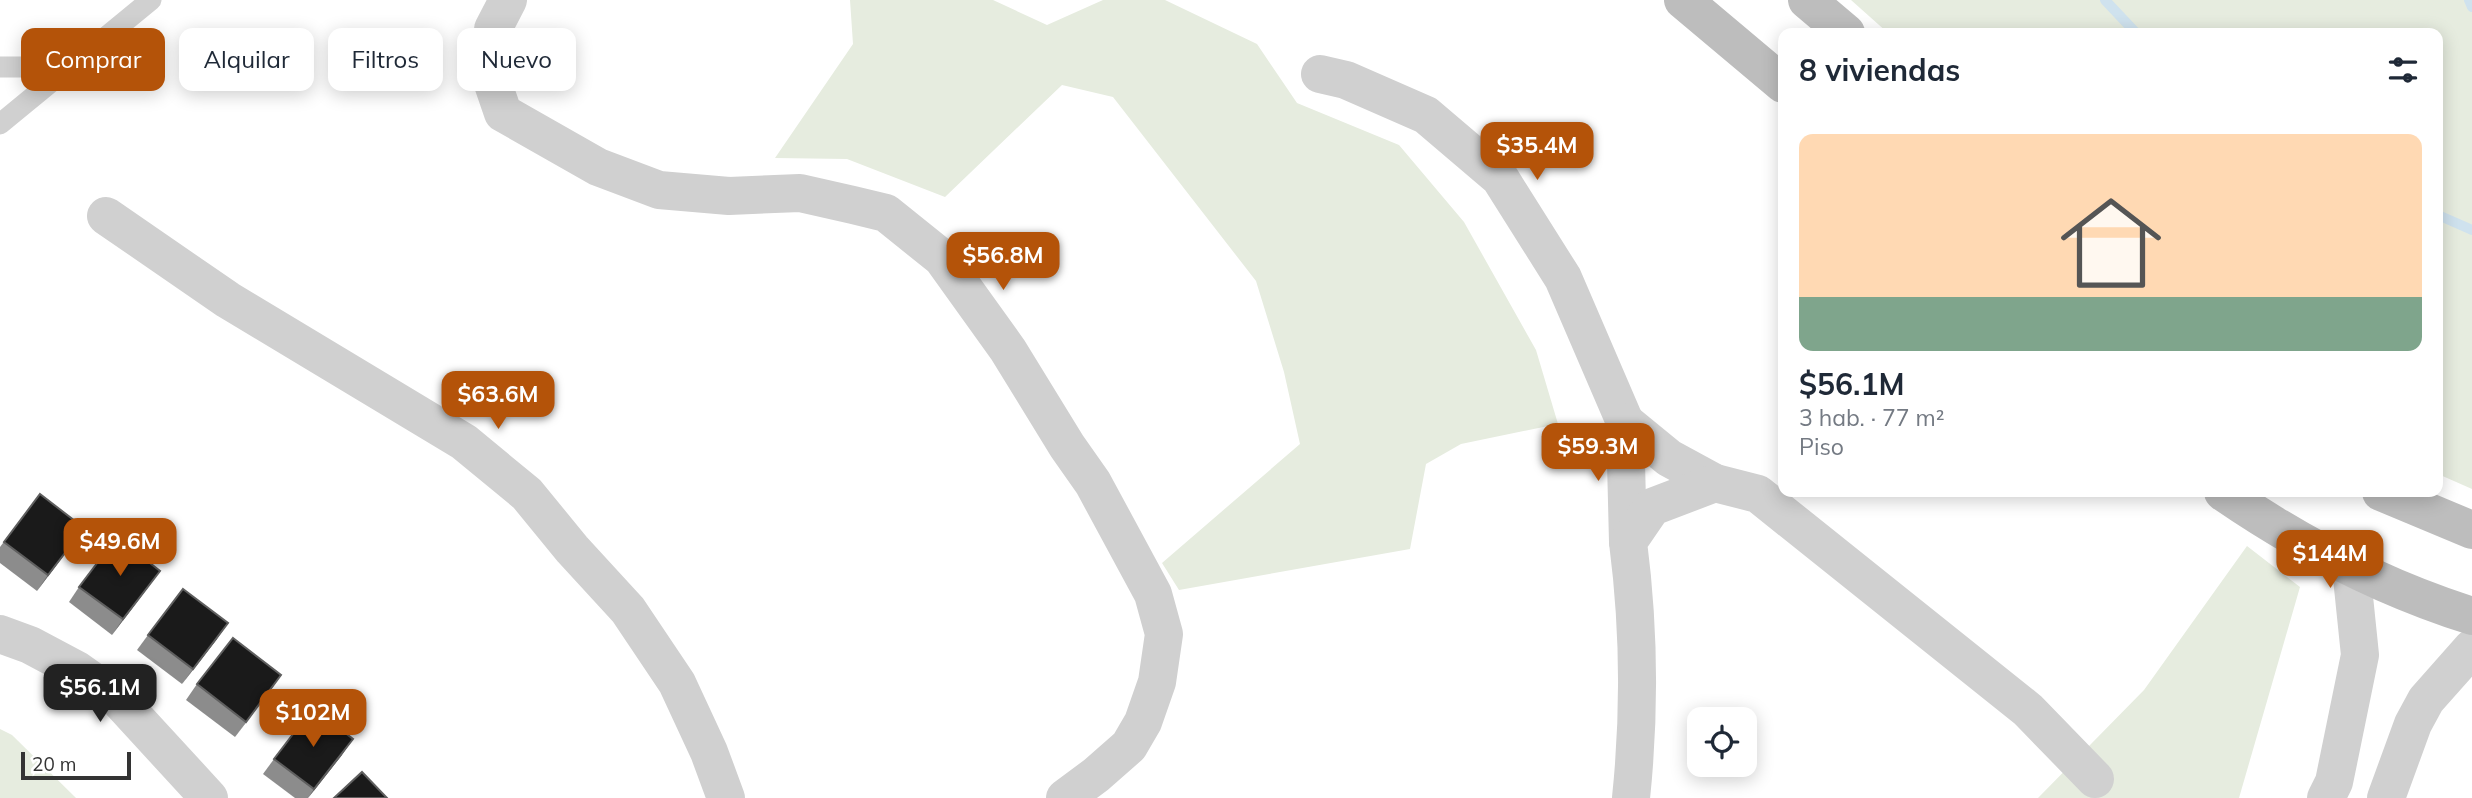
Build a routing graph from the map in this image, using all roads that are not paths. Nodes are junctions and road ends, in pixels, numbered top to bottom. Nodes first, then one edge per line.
1 (151, 0) edge
2 (508, 0) edge
3 (1683, 0) edge
4 (1807, 0) edge
5 (118, 28) edge
6 (1833, 28) edge
7 (0, 67) edge
8 (21, 67) edge
9 (1320, 74) dead end
10 (1778, 78) edge
11 (41, 91) edge
12 (0, 124) edge
13 (106, 216) dead end
14 (1625, 422) junction
15 (1715, 483) junction
16 (2231, 497) edge
17 (2393, 497) edge
18 (2472, 530) edge
19 (1628, 541) junction
20 (2351, 568) junction
21 (2472, 616) edge
22 (0, 634) edge
23 (2472, 648) edge
24 (2095, 779) dead end
25 (209, 798) edge
26 (726, 798) edge
27 (1065, 798) edge
28 (1631, 798) edge
29 (2326, 798) edge
30 (2386, 798) edge

1 - 5 lane
2 - 27 street
3 - 10 main road
4 - 6 main road
7 - 8 lane
9 - 14 street
11 - 12 lane
13 - 26 street
14 - 15 street
14 - 19 street
15 - 19 street
15 - 24 street
16 - 20 main road
17 - 18 main road
19 - 28 street
20 - 21 main road
20 - 29 street
22 - 25 street
23 - 30 street

